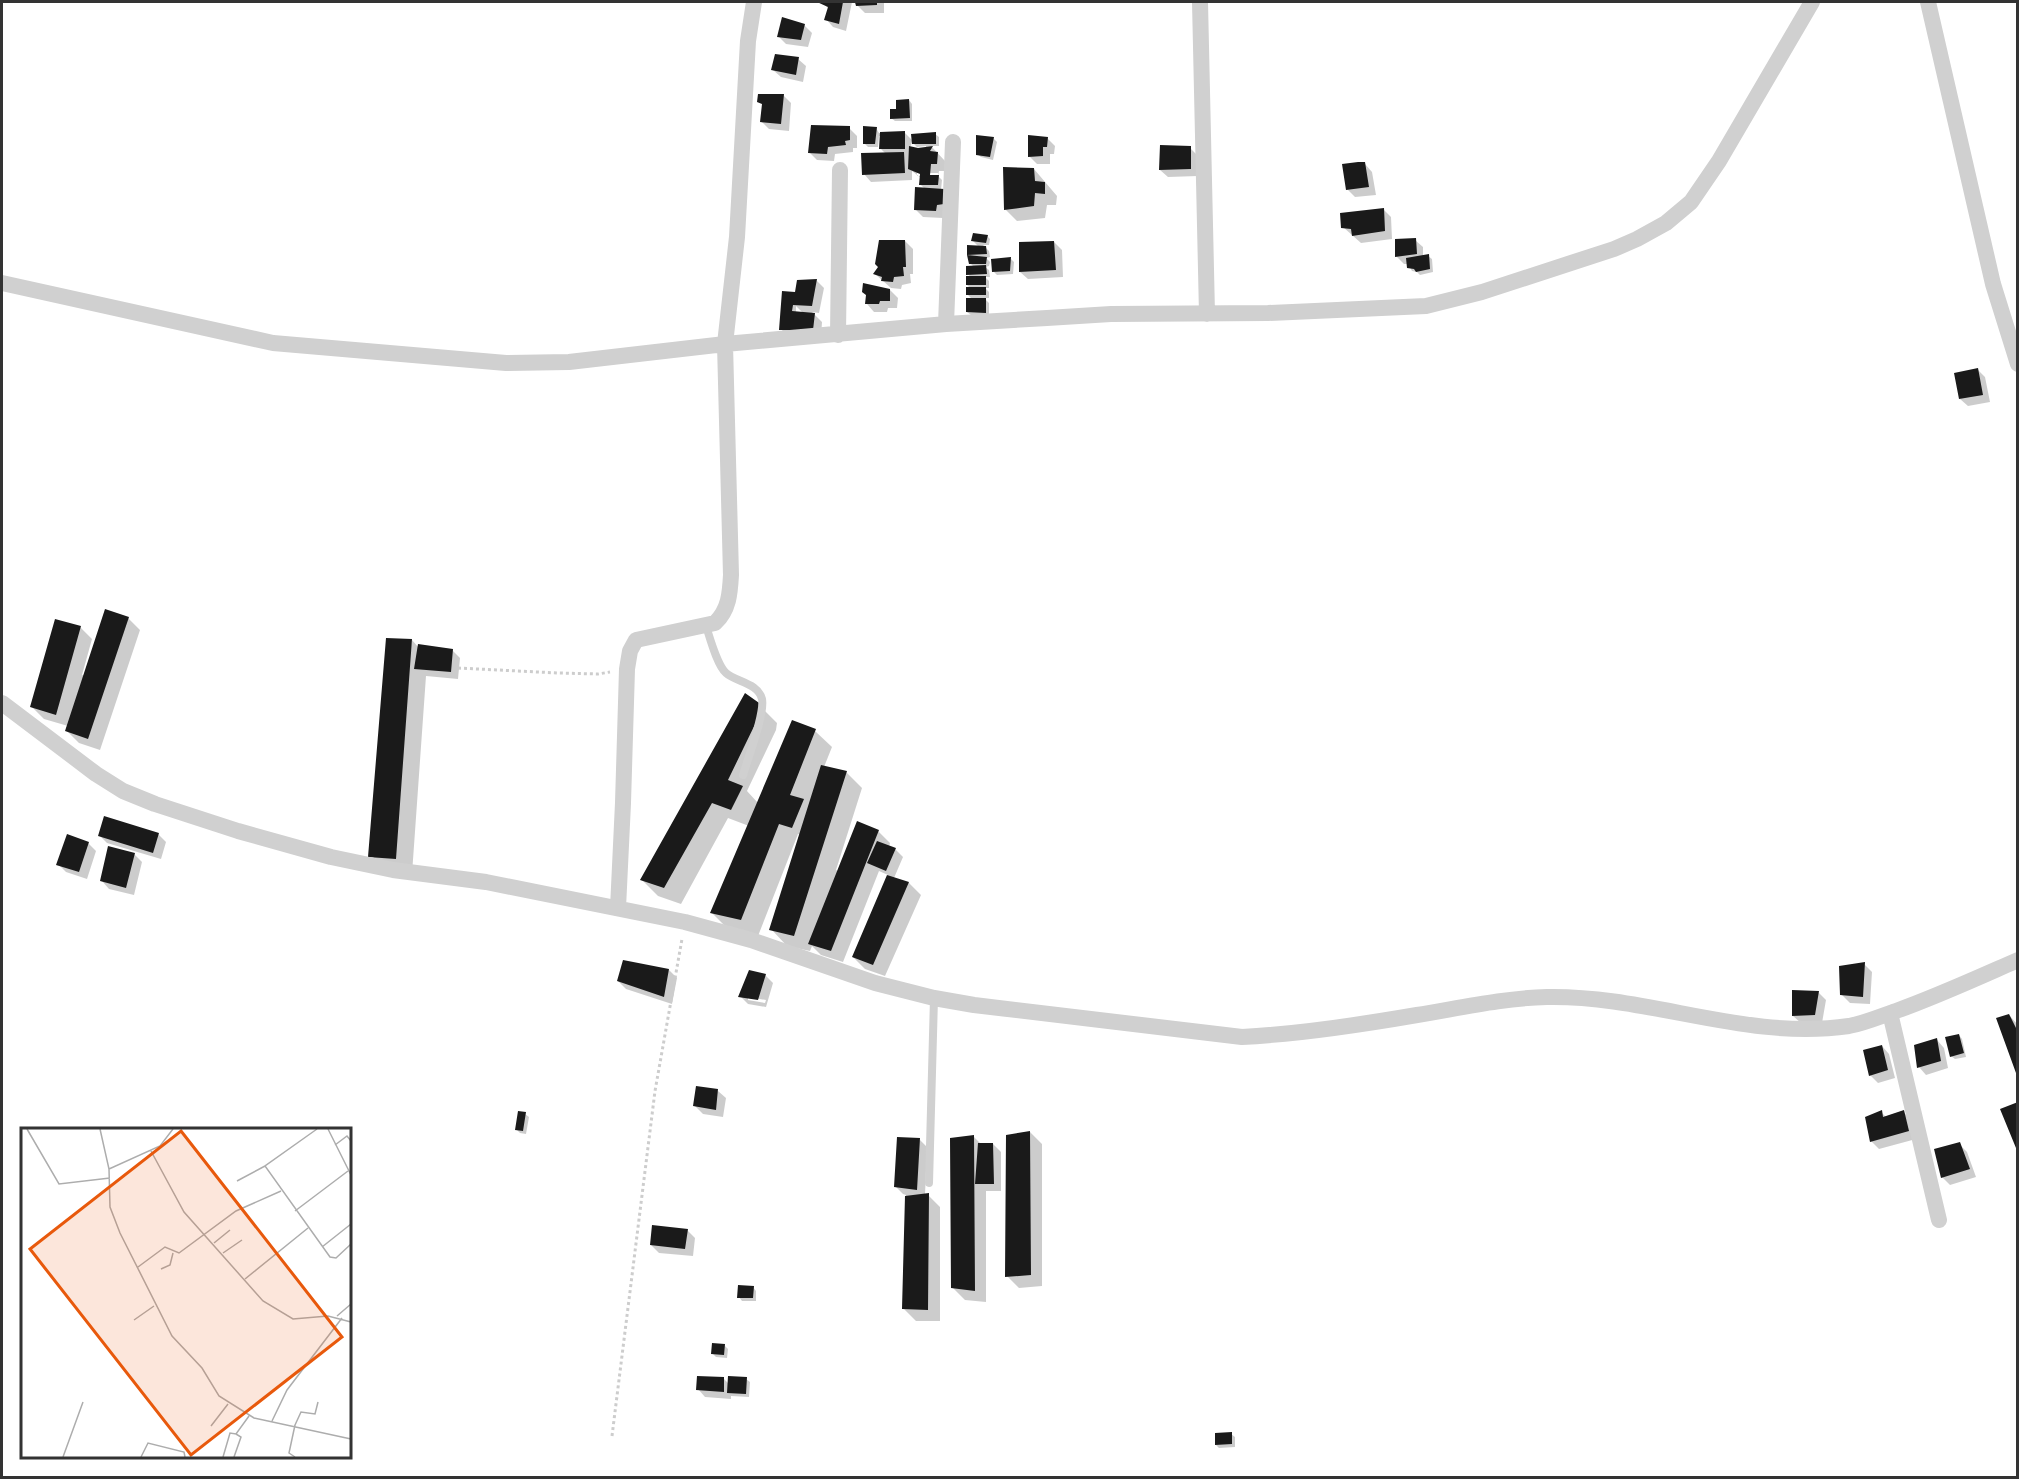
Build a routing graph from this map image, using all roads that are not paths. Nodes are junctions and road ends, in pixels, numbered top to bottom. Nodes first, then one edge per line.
1 (754, 2) edge
2 (1200, 2) edge
3 (1812, 2) edge
4 (1928, 2) edge
5 (953, 142) dead end
6 (840, 170) dead end
7 (2, 283) edge
8 (1207, 314) junction
9 (946, 324) junction
10 (838, 335) junction
11 (725, 344) junction
12 (2018, 364) edge
13 (706, 626) junction
14 (2, 703) edge
15 (743, 775) dead end
16 (618, 908) junction
17 (2018, 960) edge
18 (934, 998) junction
19 (1890, 1013) junction
20 (929, 1183) dead end
21 (1940, 1220) dead end

1 - 11 street
2 - 8 street
3 - 8 street
4 - 12 street
5 - 9 street
6 - 10 street
7 - 11 street
8 - 9 street
9 - 10 street
10 - 11 street
11 - 13 street
13 - 15 lane
13 - 16 street
14 - 16 street
16 - 18 street
17 - 19 street
18 - 19 street
18 - 20 lane
19 - 21 street

